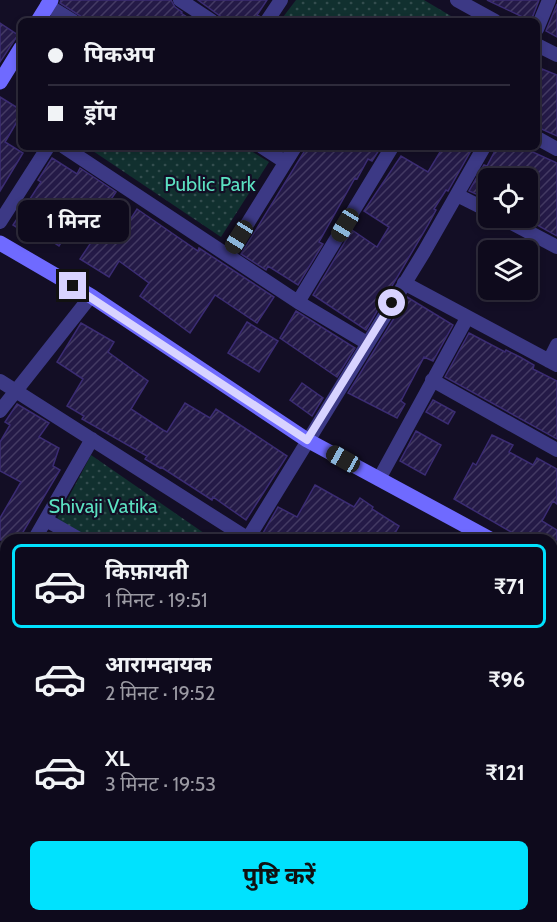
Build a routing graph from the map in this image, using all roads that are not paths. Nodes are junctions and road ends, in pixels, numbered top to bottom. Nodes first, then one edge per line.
1 (180, 0) edge
2 (281, 0) edge
3 (457, 0) edge
4 (549, 0) edge
5 (49, 3) edge
6 (473, 8) junction
7 (40, 18) edge
8 (69, 18) edge
9 (207, 18) edge
10 (269, 18) edge
11 (468, 18) edge
12 (490, 18) edge
13 (540, 21) edge
14 (540, 46) edge
15 (18, 53) edge
16 (557, 55) edge
17 (0, 81) edge
18 (540, 140) edge
19 (557, 149) edge
20 (46, 150) edge
21 (69, 150) edge
22 (267, 150) edge
23 (293, 150) edge
24 (390, 150) edge
25 (482, 150) edge
26 (285, 162) junction
27 (458, 195) junction
28 (478, 205) edge
29 (0, 222) edge
30 (521, 228) edge
31 (0, 243) edge
32 (557, 247) edge
33 (228, 255) junction
34 (404, 282) junction
35 (91, 296) junction
36 (298, 302) junction
37 (467, 318) junction
38 (367, 343) junction
39 (557, 345) edge
40 (553, 363) edge
41 (432, 380) junction
42 (0, 381) edge
43 (16, 390) junction
44 (0, 411) edge
45 (92, 439) junction
46 (307, 440) junction
47 (557, 450) edge
48 (379, 479) junction
49 (46, 520) junction
50 (38, 534) edge
51 (70, 534) edge
52 (239, 534) edge
53 (252, 534) edge
54 (481, 534) edge

1 - 9 street
2 - 10 street
3 - 6 street
4 - 13 street
5 - 7 street
5 - 8 street
6 - 11 street
6 - 12 street
14 - 16 street
15 - 17 street
18 - 19 street
20 - 29 street
21 - 33 street
22 - 26 street
23 - 26 street
24 - 36 street
25 - 27 street
26 - 33 street
27 - 28 street
27 - 34 street
30 - 32 street
31 - 35 street
33 - 36 street
34 - 37 street
34 - 38 street
35 - 43 street
35 - 46 street
36 - 38 street
37 - 40 street
37 - 41 street
38 - 46 street
39 - 40 street
41 - 47 street
41 - 48 street
42 - 43 street
43 - 44 street
43 - 45 street
45 - 49 street
45 - 52 street
46 - 48 street
46 - 53 street
48 - 54 street
49 - 50 street
49 - 51 street

